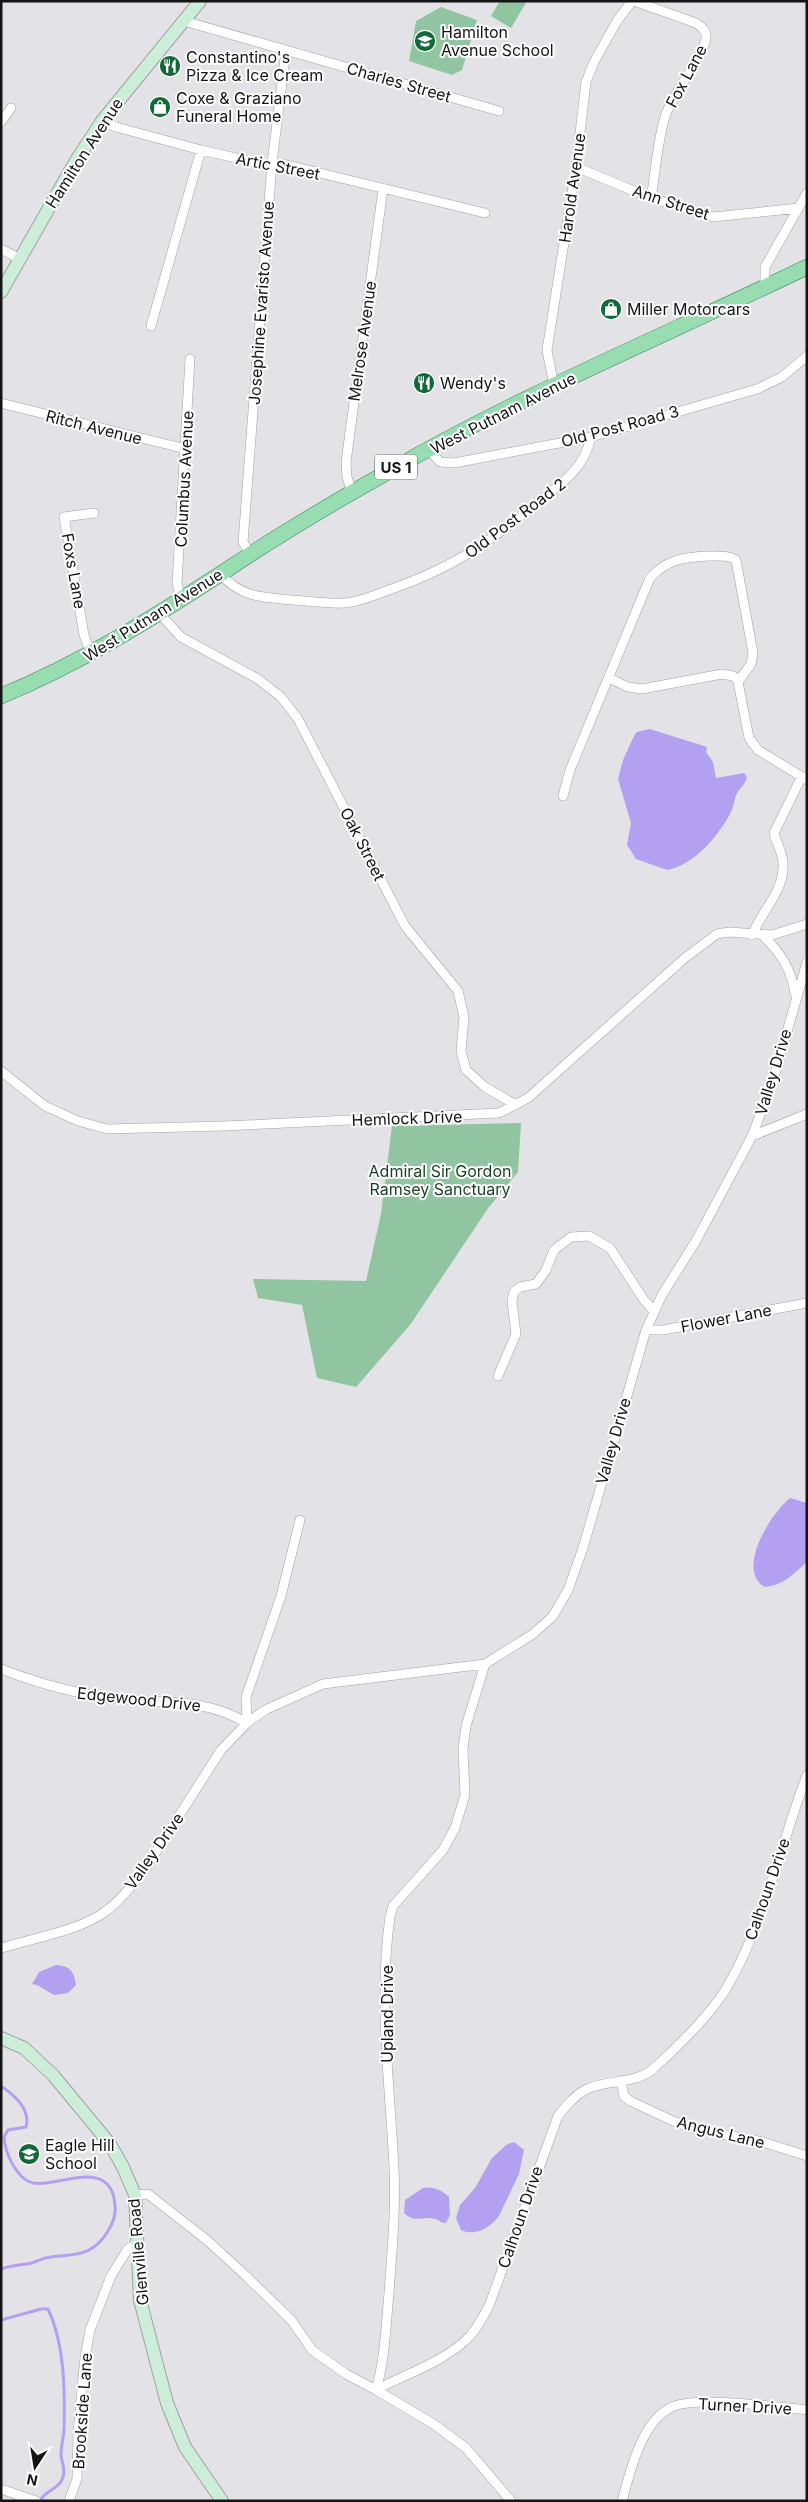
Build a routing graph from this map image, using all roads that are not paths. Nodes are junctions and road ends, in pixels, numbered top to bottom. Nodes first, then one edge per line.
1 (200, 1) edge
2 (633, 1) edge
3 (184, 21) junction
4 (286, 50) junction
5 (12, 108) dead end
6 (499, 111) dead end
7 (102, 121) junction
8 (1, 122) edge
9 (201, 150) junction
10 (272, 163) junction
11 (576, 167) junction
12 (383, 190) junction
13 (807, 193) edge
14 (651, 198) junction
15 (799, 208) junction
16 (485, 213) dead end
17 (1, 249) edge
18 (20, 259) junction
19 (807, 267) edge
20 (765, 287) junction
21 (1, 292) edge
22 (151, 326) dead end
23 (807, 356) edge
24 (190, 359) dead end
25 (554, 386) junction
26 (1, 403) edge
27 (591, 437) junction
28 (186, 450) junction
29 (428, 450) junction
30 (352, 493) junction
31 (94, 513) dead end
32 (251, 555) junction
33 (220, 574) junction
34 (181, 599) junction
35 (160, 612) junction
36 (91, 654) junction
37 (609, 678) junction
38 (738, 680) junction
39 (1, 696) edge
40 (804, 779) edge
41 (563, 796) dead end
42 (807, 924) edge
43 (752, 935) junction
44 (763, 936) junction
45 (807, 962) edge
46 (796, 996) junction
47 (1, 1071) edge
48 (516, 1105) junction
49 (807, 1114) edge
50 (752, 1136) junction
51 (807, 1304) edge
52 (654, 1311) junction
53 (646, 1330) junction
54 (498, 1376) dead end
55 (300, 1520) dead end
56 (485, 1664) junction
57 (1, 1670) edge
58 (247, 1723) junction
59 (807, 1775) edge
60 (1, 1948) edge
61 (1, 2038) edge
62 (621, 2082) junction
63 (807, 2156) edge
64 (135, 2195) junction
65 (137, 2243) junction
66 (376, 2390) junction
67 (807, 2410) edge
68 (4, 2490) dead end
69 (36, 2501) edge
70 (69, 2501) edge
71 (222, 2501) edge
72 (511, 2501) edge
73 (622, 2501) edge

1 - 3 main road, Hamilton Avenue
2 - 11 street, Harold Avenue
2 - 14 street, Fox Lane
3 - 4 street, Charles Street
3 - 7 main road, Hamilton Avenue
4 - 6 street, Charles Street
4 - 10 street, Josephine Evaristo Avenue
5 - 8 street
7 - 9 street, Artic Street
7 - 18 main road, Hamilton Avenue
9 - 10 street, Artic Street
9 - 22 street
10 - 12 street, Artic Street
10 - 32 street, Josephine Evaristo Avenue
11 - 14 street, Ann Street
11 - 25 street, Harold Avenue
12 - 16 street, Artic Street
12 - 30 street, Melrose Avenue
13 - 15 street
14 - 15 street, Ann Street
15 - 20 street
17 - 18 street
18 - 21 main road, Hamilton Avenue
19 - 20 main road, West Putnam Avenue / US 1
20 - 25 main road, West Putnam Avenue / US 1
23 - 27 street, Old Post Road 3
24 - 28 street, Columbus Avenue
25 - 29 main road, West Putnam Avenue / US 1
26 - 28 street, Ritch Avenue
27 - 29 street, Old Post Road 3
27 - 33 street, Old Post Road 2
28 - 34 street, Columbus Avenue
29 - 30 main road, West Putnam Avenue / US 1
30 - 32 main road, West Putnam Avenue / US 1
31 - 36 street, Foxs Lane
32 - 33 main road, West Putnam Avenue / US 1
33 - 34 main road, West Putnam Avenue / US 1
34 - 35 main road, West Putnam Avenue / US 1
35 - 36 main road, West Putnam Avenue / US 1
35 - 48 street, Oak Street
36 - 39 main road, West Putnam Avenue / US 1
37 - 38 street
37 - 38 street
37 - 41 street
38 - 40 street
40 - 43 street
42 - 44 street, Hemlock Drive
43 - 44 street, Hemlock Drive
43 - 48 street, Hemlock Drive
44 - 46 street
45 - 46 street, Valley Drive
46 - 50 street, Valley Drive
47 - 48 street, Hemlock Drive
49 - 50 street
50 - 52 street, Valley Drive
51 - 53 street, Flower Lane
52 - 53 street, Valley Drive
52 - 54 street
53 - 56 street, Valley Drive
55 - 58 street
56 - 58 street, Valley Drive
56 - 66 street, Upland Drive
57 - 58 street, Edgewood Drive
58 - 60 street, Valley Drive
59 - 62 street, Calhoun Drive
61 - 64 main road, Glenville Road
62 - 63 street, Angus Lane
62 - 66 street, Calhoun Drive
64 - 65 main road, Glenville Road
64 - 66 street
65 - 70 street, Brookside Lane
65 - 71 main road, Glenville Road
66 - 72 street
67 - 73 street, Turner Drive
68 - 69 street

